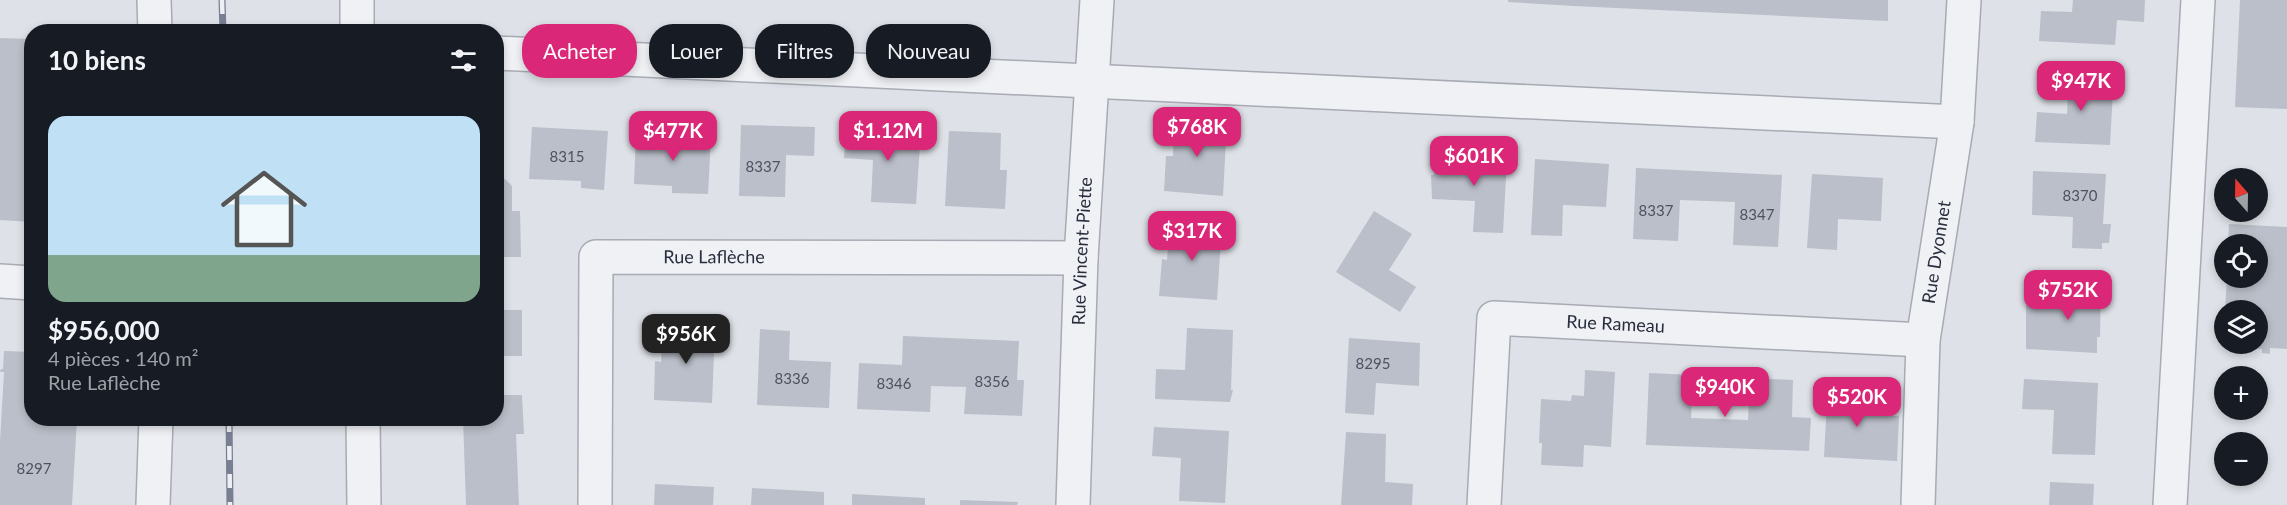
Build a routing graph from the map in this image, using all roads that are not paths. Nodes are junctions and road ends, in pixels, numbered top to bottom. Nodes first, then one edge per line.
1 (154, 0) edge
2 (357, 0) edge
3 (1097, 0) edge
4 (1964, 0) edge
5 (2198, 0) edge
6 (155, 24) edge
7 (357, 24) edge
8 (504, 53) edge
9 (1093, 81) junction
10 (1957, 122) junction
11 (1081, 258) junction
12 (0, 281) edge
13 (24, 282) edge
14 (1923, 340) junction
15 (156, 426) edge
16 (363, 426) edge
17 (153, 505) edge
18 (364, 505) edge
19 (595, 505) edge
20 (1073, 505) edge
21 (1484, 505) edge
22 (1918, 505) edge
23 (2170, 505) edge

1 - 6 street
2 - 7 street
3 - 9 street, Rue Vincent-Piette
4 - 10 street, Rue Dyonnet
5 - 23 street
8 - 9 street
9 - 10 street
9 - 11 street, Rue Vincent-Piette
10 - 14 street, Rue Dyonnet
11 - 19 street, Rue Laflèche
11 - 20 street, Rue Vincent-Piette
12 - 13 street
14 - 21 street, Rue Rameau
14 - 22 street, Rue Dyonnet
15 - 17 street
16 - 18 street

